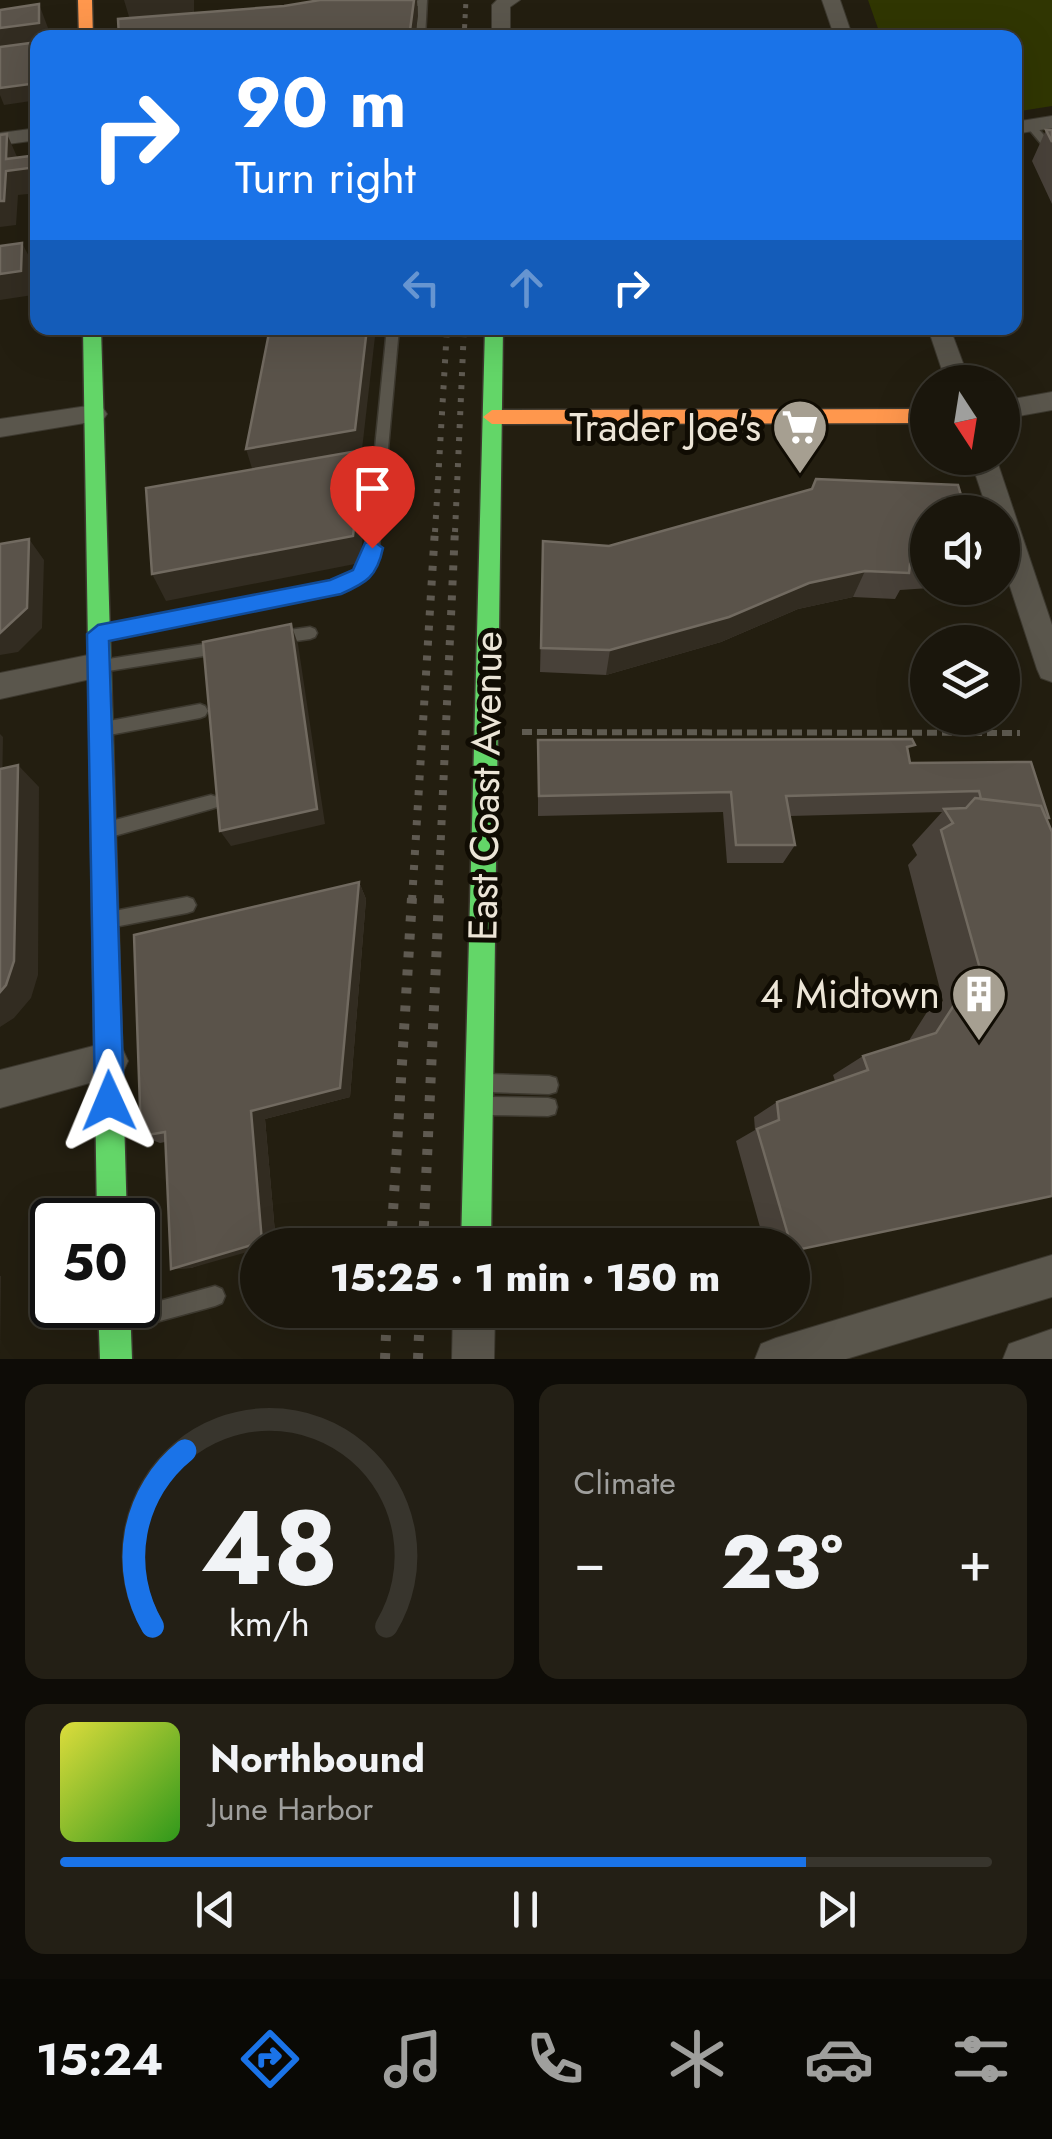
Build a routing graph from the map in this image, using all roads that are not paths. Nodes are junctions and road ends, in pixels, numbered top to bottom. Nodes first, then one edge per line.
1 (85, 0) edge
2 (832, 0) edge
3 (423, 2) edge
4 (506, 2) edge
5 (383, 8) edge
6 (86, 30) edge
7 (421, 30) edge
8 (501, 30) edge
9 (841, 30) edge
10 (1052, 122) edge
11 (1022, 127) edge
12 (30, 135) edge
13 (0, 139) edge
14 (1052, 150) edge
15 (92, 335) edge
16 (392, 335) edge
17 (494, 335) edge
18 (941, 335) edge
19 (952, 365) edge
20 (1052, 401) edge
21 (1020, 407) edge
22 (94, 414) junction
23 (910, 416) edge
24 (492, 417) junction
25 (0, 428) edge
26 (1020, 570) edge
27 (310, 632) dead end
28 (98, 634) junction
29 (98, 666) junction
30 (1052, 669) edge
31 (0, 686) edge
32 (200, 710) dead end
33 (100, 730) junction
34 (211, 802) edge
35 (103, 832) junction
36 (187, 905) dead end
37 (105, 921) junction
38 (108, 1062) junction
39 (549, 1085) dead end
40 (0, 1089) edge
41 (479, 1094) junction
42 (548, 1107) dead end
43 (111, 1198) edge
44 (476, 1228) edge
45 (1052, 1276) edge
46 (215, 1296) dead end
47 (160, 1306) edge
48 (115, 1328) edge
49 (474, 1328) edge
50 (1052, 1350) edge
51 (116, 1359) edge
52 (474, 1359) edge
53 (776, 1359) edge
54 (1024, 1359) edge

1 - 6 street
2 - 9 street
3 - 5 lane
3 - 7 lane
4 - 8 street
10 - 11 street
11 - 14 lane
12 - 13 street
15 - 22 street
16 - 28 lane
17 - 24 street, East Coast Avenue
18 - 19 street
20 - 21 street
22 - 25 street
22 - 28 street
23 - 24 street
24 - 41 street, East Coast Avenue
26 - 30 street
27 - 29 lane
28 - 29 street
29 - 31 street
29 - 33 street
32 - 33 lane
33 - 35 street
34 - 35 lane
35 - 37 street
36 - 37 lane
37 - 38 street
38 - 40 street
38 - 43 street
39 - 41 lane
41 - 42 lane
41 - 44 street, East Coast Avenue
45 - 53 street
46 - 47 lane
48 - 51 street
49 - 52 street
50 - 54 street

